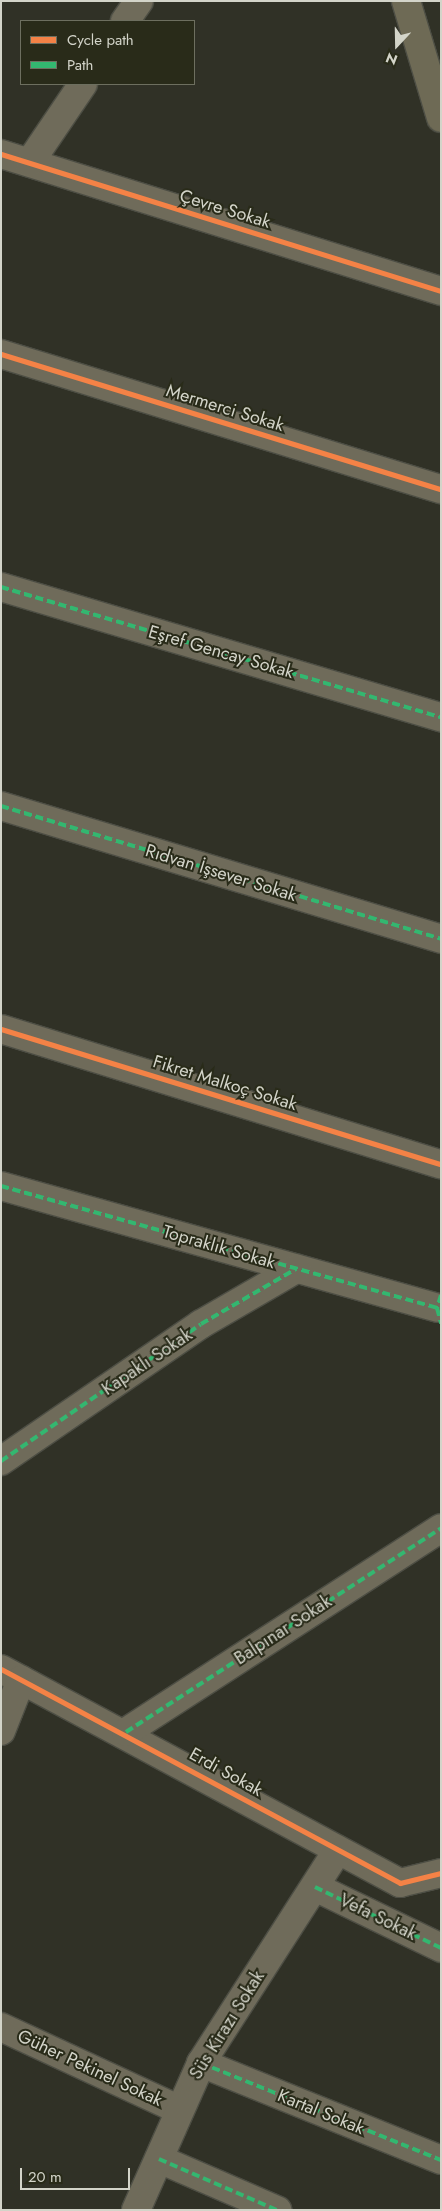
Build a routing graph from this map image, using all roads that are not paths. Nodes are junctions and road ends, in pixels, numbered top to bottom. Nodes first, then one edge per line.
1 (139, 1) edge
2 (406, 1) edge
3 (126, 20) edge
4 (82, 85) edge
5 (441, 118) edge
6 (1, 154) edge
7 (30, 162) junction
8 (441, 291) edge
9 (1, 354) edge
10 (441, 489) edge
11 (1, 587) edge
12 (441, 717) edge
13 (1, 806) edge
14 (441, 939) edge
15 (1, 1029) edge
16 (441, 1164) edge
17 (1, 1186) edge
18 (296, 1269) junction
19 (439, 1308) edge
20 (1, 1461) edge
21 (441, 1528) edge
22 (11, 1674) edge
23 (1, 1731) edge
24 (126, 1732) junction
25 (338, 1850) junction
26 (441, 1873) edge
27 (316, 1887) junction
28 (441, 1948) edge
29 (1, 2027) edge
30 (201, 2063) junction
31 (178, 2109) junction
32 (159, 2159) junction
33 (441, 2160) edge
34 (136, 2210) edge
35 (277, 2210) edge

1 - 3 street
2 - 5 main road
4 - 7 street
6 - 7 street, Çevre Sokak
7 - 8 street, Çevre Sokak
9 - 10 street, Mermerci Sokak
11 - 12 street, Eşref Gencay Sokak
13 - 14 street, Rıdvan İşsever Sokak
15 - 16 street, Fikret Malkoç Sokak
17 - 18 street, Topraklık Sokak
18 - 19 street, Topraklık Sokak
18 - 20 street, Kapaklı Sokak
21 - 24 street, Balpınar Sokak
22 - 23 street
22 - 24 street, Erdi Sokak
24 - 25 street, Erdi Sokak
25 - 26 street, Erdi Sokak
25 - 27 street, Süs Kirazı Sokak
27 - 28 street, Vefa Sokak
27 - 30 street, Süs Kirazı Sokak
29 - 31 street, Güher Pekinel Sokak
30 - 31 street, Süs Kirazı Sokak
30 - 33 street, Kartal Sokak
31 - 32 street, Süs Kirazı Sokak
32 - 34 street, Süs Kirazı Sokak
32 - 35 street

